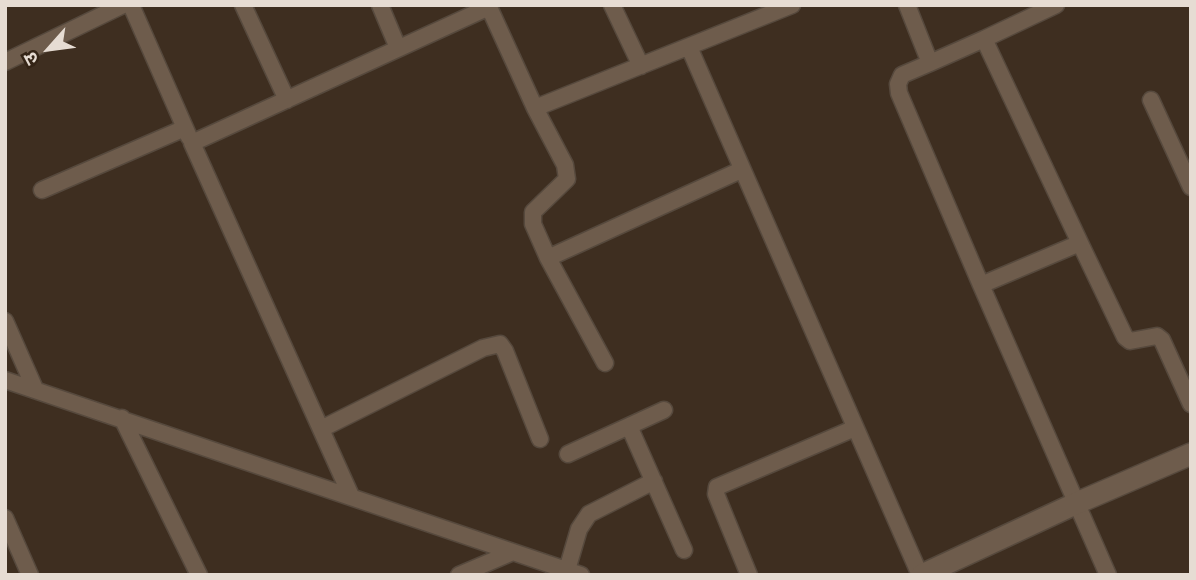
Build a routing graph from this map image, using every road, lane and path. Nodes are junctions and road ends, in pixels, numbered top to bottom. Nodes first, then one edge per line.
1 (123, 5) edge
2 (131, 5) edge
3 (243, 5) edge
4 (380, 5) edge
5 (612, 5) edge
6 (792, 5) edge
7 (907, 5) edge
8 (1056, 5) edge
9 (488, 6) edge
10 (984, 39) junction
11 (690, 47) junction
12 (398, 48) junction
13 (5, 62) edge
14 (930, 62) junction
15 (641, 66) junction
16 (287, 100) junction
17 (1151, 100) dead end
18 (535, 108) junction
19 (189, 136) junction
20 (741, 170) junction
21 (1191, 187) edge
22 (42, 190) dead end
23 (1080, 243) junction
24 (548, 258) junction
25 (981, 285) junction
26 (5, 321) edge
27 (605, 363) dead end
28 (5, 380) edge
29 (35, 389) junction
30 (1191, 404) edge
31 (664, 411) dead end
32 (122, 418) junction
33 (629, 426) junction
34 (855, 428) junction
35 (321, 429) junction
36 (541, 439) dead end
37 (568, 454) dead end
38 (1191, 454) edge
39 (654, 481) junction
40 (351, 496) junction
41 (1077, 503) junction
42 (5, 518) edge
43 (684, 550) dead end
44 (513, 552) junction
45 (574, 572) edge
46 (30, 575) edge
47 (200, 575) edge
48 (459, 575) edge
49 (749, 575) edge
50 (921, 575) edge
51 (1108, 575) edge

1 - 13 street
2 - 19 street
3 - 16 street
4 - 12 street
5 - 15 street
6 - 11 street
7 - 14 street
8 - 10 street
9 - 12 street
9 - 18 street
10 - 14 street
10 - 23 street
11 - 15 street
11 - 20 street
12 - 16 street
14 - 25 street
15 - 18 street
16 - 19 street
17 - 21 street
18 - 24 street
19 - 22 street
19 - 35 street
20 - 24 street
20 - 34 street
23 - 25 street
23 - 30 street
24 - 27 street
25 - 41 street
26 - 29 street
28 - 29 street
29 - 32 street
31 - 33 street
32 - 40 street
32 - 47 street
33 - 37 street
33 - 39 street
34 - 49 street
34 - 50 street
35 - 36 street
35 - 40 street
38 - 41 street
39 - 43 street
39 - 45 street
40 - 44 street
41 - 50 street
41 - 51 street
42 - 46 street
44 - 45 street
44 - 48 street

